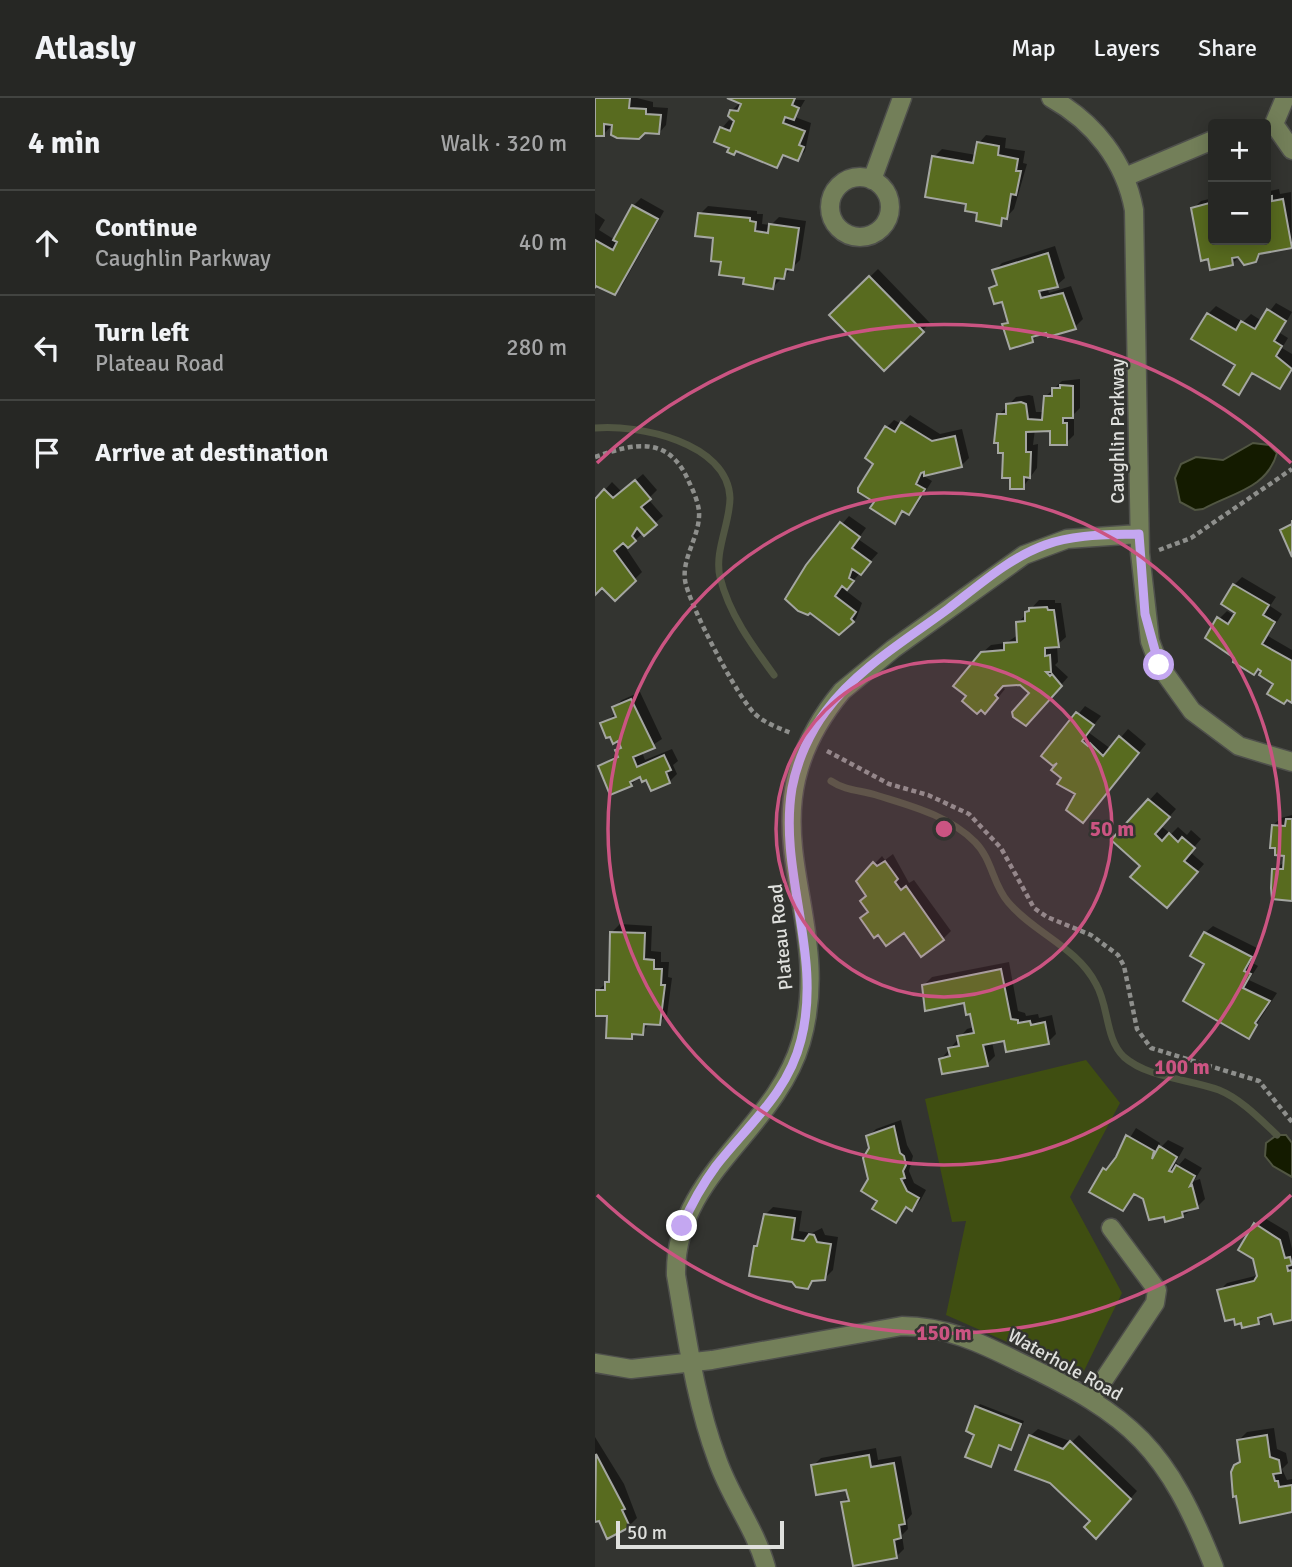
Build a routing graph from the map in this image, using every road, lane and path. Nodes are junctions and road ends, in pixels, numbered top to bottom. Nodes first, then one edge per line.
1 (902, 98) edge
2 (1051, 98) edge
3 (1285, 98) edge
4 (1271, 123) edge
5 (1271, 126) edge
6 (1208, 142) edge
7 (1292, 150) edge
8 (1125, 177) junction
9 (872, 180) dead end
10 (595, 457) edge
11 (1292, 469) edge
12 (1139, 534) junction
13 (1140, 553) junction
14 (791, 733) dead end
15 (825, 749) dead end
16 (1292, 762) edge
17 (1292, 1122) edge
18 (1111, 1228) dead end
19 (692, 1362) junction
20 (595, 1363) edge
21 (1091, 1399) junction
22 (766, 1567) edge
23 (1214, 1567) edge

1 - 9 street
2 - 8 street, Caughlin Parkway
3 - 4 street
5 - 7 street
6 - 8 street
8 - 12 street, Caughlin Parkway
10 - 14 path
11 - 13 path
12 - 13 street, Caughlin Parkway
12 - 19 street, Plateau Road
13 - 16 street, Caughlin Parkway
15 - 17 path
18 - 21 street
19 - 20 street, Waterhole Road
19 - 21 street, Waterhole Road
19 - 22 street, Plateau Road
21 - 23 street, Waterhole Road

